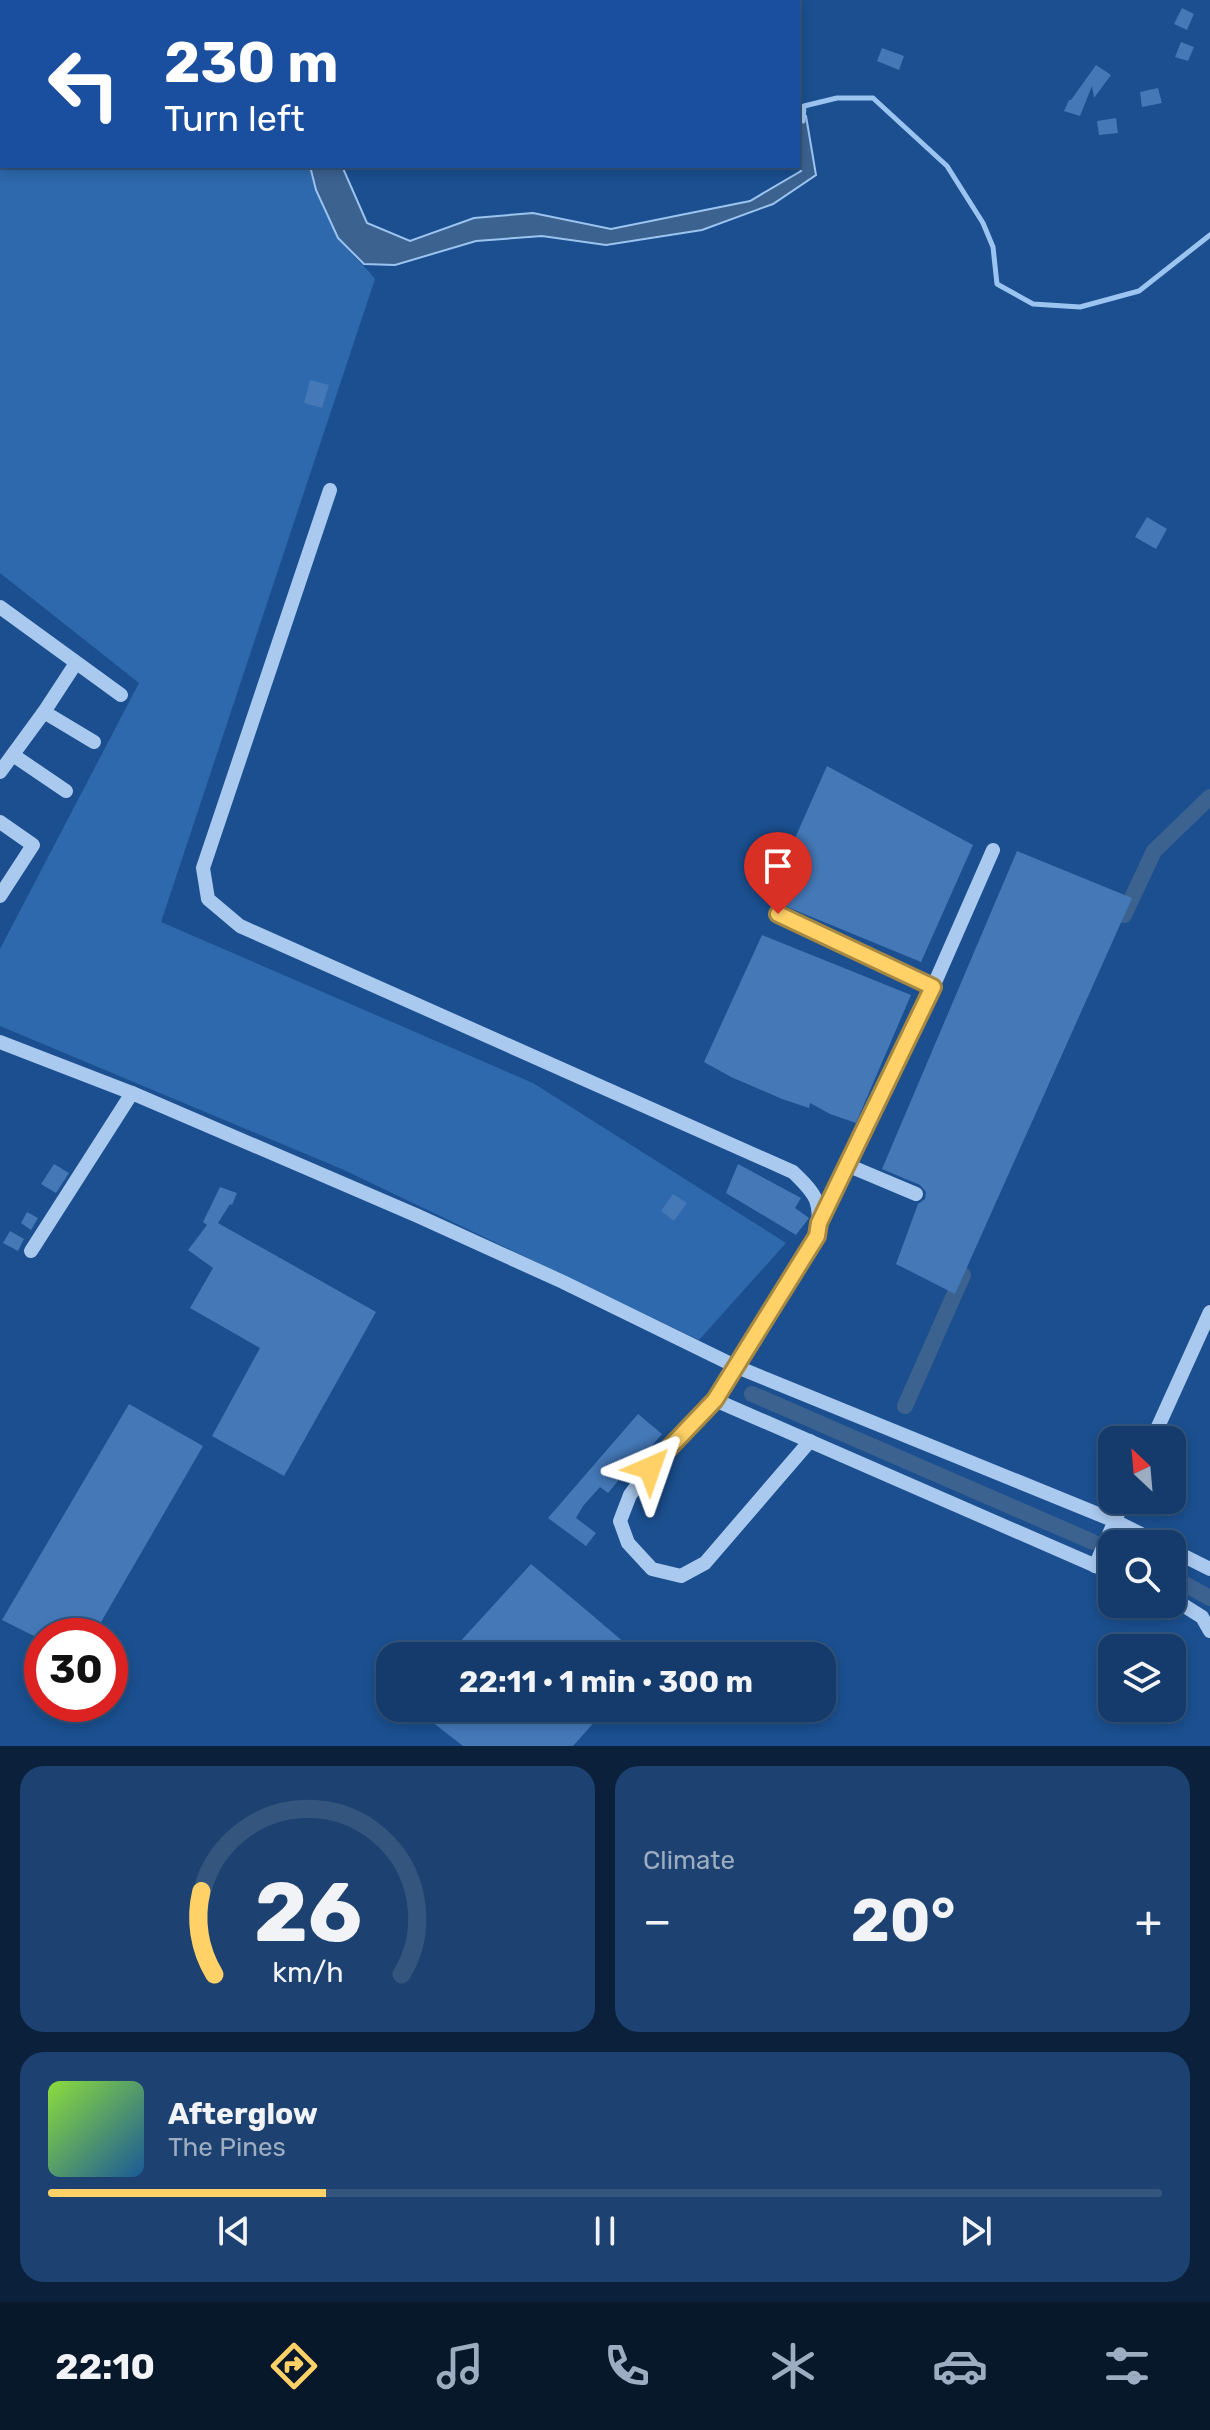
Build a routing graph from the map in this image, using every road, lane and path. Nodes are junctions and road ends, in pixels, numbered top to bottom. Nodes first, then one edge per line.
1 (330, 490) dead end
2 (3, 616) edge
3 (76, 663) junction
4 (121, 695) dead end
5 (44, 712) junction
6 (94, 742) dead end
7 (13, 755) junction
8 (0, 772) edge
9 (66, 791) dead end
10 (0, 822) edge
11 (993, 850) dead end
12 (0, 896) edge
13 (778, 914) dead end
14 (933, 987) junction
15 (0, 1042) edge
16 (132, 1093) junction
17 (847, 1165) junction
18 (916, 1194) dead end
19 (819, 1223) junction
20 (31, 1251) dead end
21 (1210, 1312) edge
22 (737, 1367) junction
23 (715, 1400) junction
24 (1158, 1426) edge
25 (810, 1441) junction
26 (1118, 1514) edge
27 (1115, 1521) junction
28 (1133, 1530) edge
29 (1186, 1557) edge
30 (1095, 1566) junction
31 (1098, 1567) edge
32 (1210, 1569) edge
33 (1186, 1607) edge
34 (1210, 1631) edge

1 - 19 street
2 - 3 street
3 - 4 street
3 - 5 street
5 - 6 street
5 - 7 street
7 - 8 street
7 - 9 street
10 - 12 street
11 - 14 street
13 - 14 street
14 - 17 street
15 - 16 street
16 - 20 street
16 - 22 street
17 - 18 street
17 - 19 street
19 - 22 street
21 - 24 street
22 - 23 street
22 - 27 street
23 - 25 street
23 - 25 street
25 - 30 street
26 - 27 street
27 - 28 street
27 - 30 street
29 - 32 street
30 - 31 street
33 - 34 street

